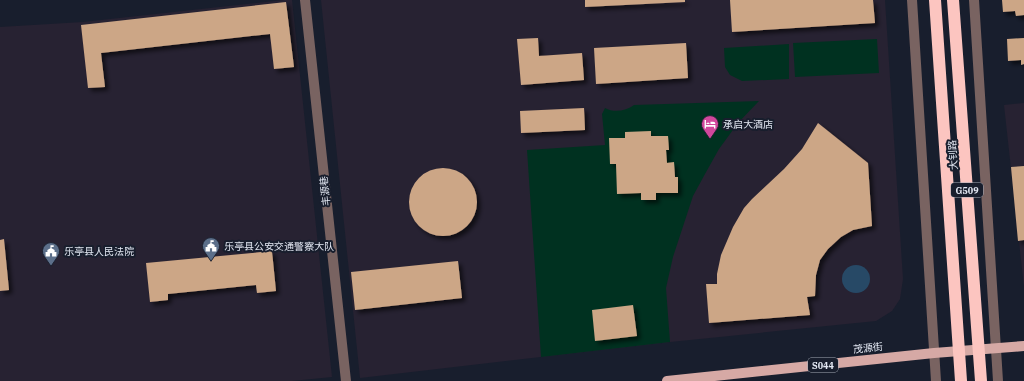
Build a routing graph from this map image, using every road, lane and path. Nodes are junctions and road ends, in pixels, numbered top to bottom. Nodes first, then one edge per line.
1 (305, 0) edge
2 (912, 0) edge
3 (935, 0) edge
4 (953, 0) edge
5 (974, 0) edge
6 (1024, 346) edge
7 (996, 348) junction
8 (979, 350) junction
9 (959, 351) junction
10 (934, 353) junction
11 (346, 381) edge
12 (667, 381) edge
13 (936, 381) edge
14 (961, 381) edge
15 (981, 381) edge
16 (998, 381) edge

1 - 11 street, 丰源巷
2 - 10 street
3 - 9 highway, 大钊路 / G509
4 - 8 highway, 大钊路 / G509
5 - 7 street
6 - 7 main road, 茂源街
7 - 8 main road, 茂源街
7 - 16 street
8 - 9 main road, 茂源街 / S044
8 - 15 highway, 大钊路 / G509
9 - 10 main road, 茂源街 / S044
9 - 14 highway, 大钊路 / G509
10 - 12 main road, 茂源街 / S044
10 - 13 street

